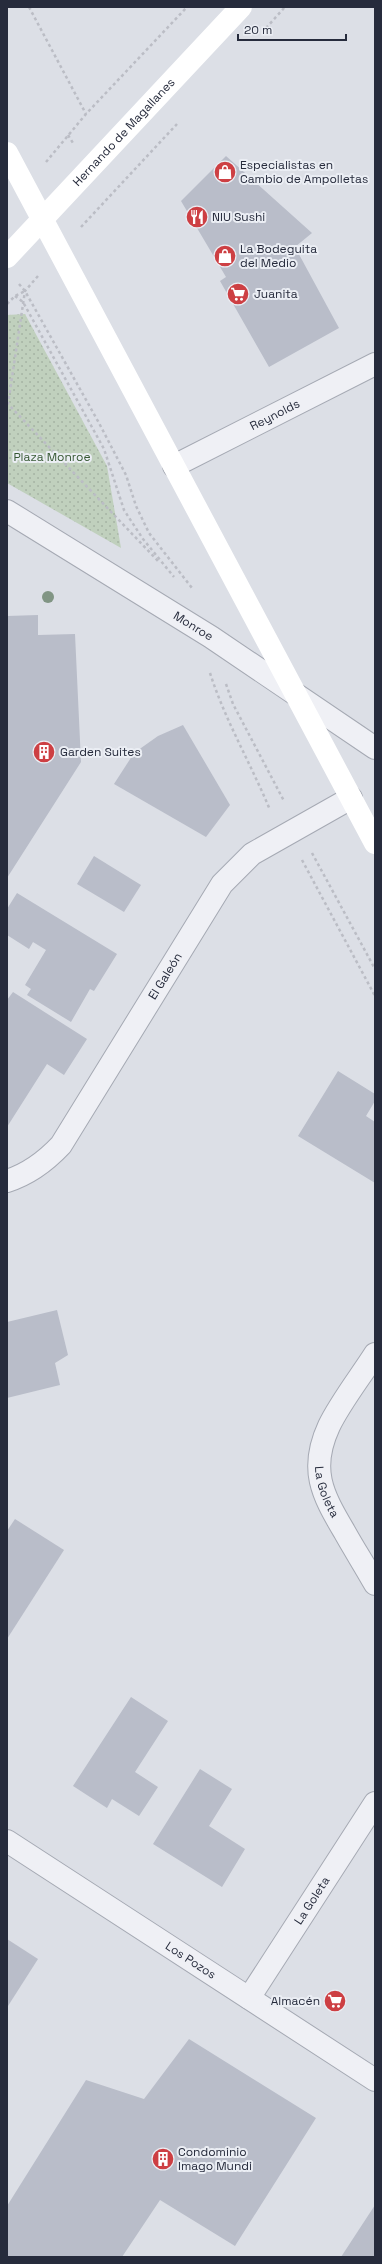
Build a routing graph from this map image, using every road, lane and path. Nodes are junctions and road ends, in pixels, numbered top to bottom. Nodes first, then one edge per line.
1 (29, 7) edge
2 (187, 7) edge
3 (241, 7) edge
4 (86, 114) junction
5 (68, 135) dead end
6 (7, 153) edge
7 (107, 198) dead end
8 (43, 220) junction
9 (59, 252) junction
10 (7, 257) edge
11 (25, 291) junction
12 (15, 296) junction
13 (23, 302) junction
14 (7, 304) edge
15 (375, 364) edge
16 (7, 404) edge
17 (174, 466) junction
18 (7, 511) edge
19 (174, 576) junction
20 (176, 584) dead end
21 (194, 627) junction
22 (297, 696) junction
23 (375, 748) edge
24 (351, 798) junction
25 (280, 836) junction
26 (375, 843) edge
27 (375, 996) edge
28 (7, 1182) edge
29 (375, 1354) edge
30 (375, 1584) edge
31 (375, 1803) edge
32 (7, 1841) edge
33 (249, 1998) junction
34 (375, 2080) edge

1 - 4 path
2 - 4 path
3 - 8 main road, Hernando de Magallanes
4 - 5 path
6 - 8 main road
7 - 9 path
8 - 9 main road
8 - 10 main road, Hernando de Magallanes
9 - 11 path
9 - 17 main road
11 - 12 path
11 - 13 path
12 - 13 path
12 - 14 path
13 - 16 path
13 - 19 path
15 - 17 street, Reynolds
16 - 19 path
17 - 22 main road
18 - 21 street, Monroe
19 - 20 path
21 - 22 street, Monroe
21 - 25 path
22 - 23 street, Monroe
22 - 24 main road
24 - 25 street, El Galeón
24 - 26 main road
25 - 27 path
25 - 28 street, El Galeón
29 - 30 street, La Goleta
31 - 33 street, La Goleta
32 - 33 street, Los Pozos
33 - 34 street, Los Pozos

